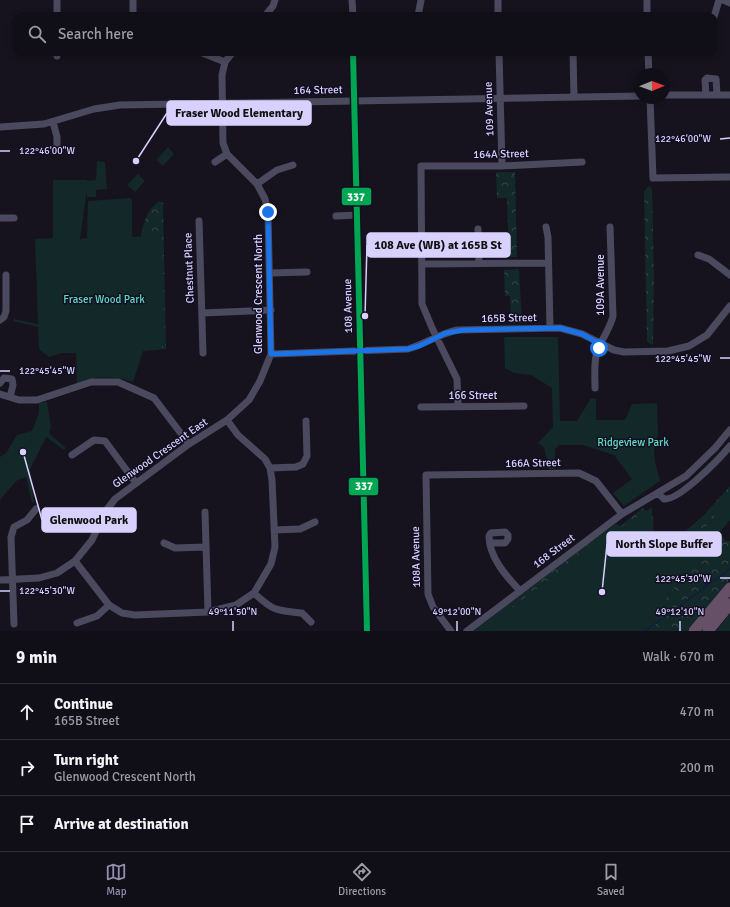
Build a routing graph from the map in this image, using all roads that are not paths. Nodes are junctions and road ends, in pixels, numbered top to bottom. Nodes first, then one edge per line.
1 (57, 0) edge
2 (133, 0) edge
3 (275, 0) edge
4 (352, 0) edge
5 (421, 0) edge
6 (498, 0) edge
7 (647, 0) edge
8 (719, 0) edge
9 (723, 0) edge
10 (730, 3) edge
11 (57, 12) edge
12 (133, 12) edge
13 (268, 12) edge
14 (353, 12) edge
15 (419, 12) edge
16 (498, 12) edge
17 (647, 12) edge
18 (715, 12) edge
19 (210, 56) edge
20 (230, 56) edge
21 (353, 56) edge
22 (499, 56) edge
23 (573, 56) edge
24 (648, 56) edge
25 (225, 62) junction
26 (648, 68) edge
27 (670, 95) edge
28 (706, 95) junction
29 (717, 95) junction
30 (730, 95) edge
31 (634, 96) edge
32 (574, 97) junction
33 (500, 98) junction
34 (354, 100) junction
35 (222, 103) junction
36 (650, 104) edge
37 (53, 122) junction
38 (0, 127) edge
39 (57, 147) dead end
40 (227, 154) junction
41 (215, 162) dead end
42 (582, 162) dead end
43 (293, 164) dead end
44 (502, 166) junction
45 (730, 177) edge
46 (257, 184) junction
47 (357, 215) junction
48 (336, 216) dead end
49 (0, 218) edge
50 (14, 218) dead end
51 (199, 221) dead end
52 (546, 227) dead end
53 (610, 227) dead end
54 (478, 229) dead end
55 (698, 255) dead end
56 (480, 263) junction
57 (548, 263) junction
58 (422, 264) junction
59 (307, 272) dead end
60 (270, 273) junction
61 (6, 275) dead end
62 (730, 276) edge
63 (730, 306) edge
64 (271, 310) junction
65 (202, 313) junction
66 (0, 320) edge
67 (550, 328) junction
68 (436, 337) junction
69 (600, 344) junction
70 (360, 351) junction
71 (203, 353) dead end
72 (271, 354) junction
73 (0, 383) edge
74 (595, 388) dead end
75 (0, 394) edge
76 (10, 397) junction
77 (458, 405) junction
78 (524, 406) dead end
79 (421, 407) dead end
80 (227, 420) junction
81 (306, 421) dead end
82 (730, 430) edge
83 (189, 444) junction
84 (730, 446) edge
85 (72, 455) dead end
86 (270, 468) junction
87 (426, 475) joint
88 (136, 483) junction
89 (658, 493) junction
90 (36, 509) dead end
91 (205, 512) dead end
92 (622, 514) junction
93 (315, 522) dead end
94 (274, 530) junction
95 (164, 543) dead end
96 (490, 543) dead end
97 (206, 547) junction
98 (75, 562) junction
99 (0, 580) edge
100 (12, 580) junction
101 (730, 588) edge
102 (520, 591) junction
103 (254, 593) junction
104 (730, 604) edge
105 (109, 606) junction
106 (208, 612) junction
107 (311, 622) dead end
108 (14, 624) dead end
109 (77, 624) dead end
110 (367, 631) edge
111 (451, 631) edge
112 (467, 631) edge
113 (694, 631) edge
114 (708, 631) edge

1 - 11 street
2 - 12 street
3 - 13 street
4 - 14 street
5 - 15 street
6 - 16 street
7 - 17 street
8 - 18 street
9 - 10 street
19 - 25 street
20 - 25 street
21 - 34 street, 108 Avenue
22 - 33 street, 109 Avenue
23 - 32 street
24 - 26 street
25 - 35 street
27 - 28 street
28 - 29 street
28 - 29 street
29 - 30 street
31 - 32 street, 164 Street
32 - 33 street, 164 Street
33 - 34 street, 164 Street
33 - 44 street, 109 Avenue
34 - 35 street, 164 Street
34 - 47 street, 108 Avenue
35 - 37 street, 164 Street
35 - 40 street
36 - 45 street
37 - 38 street, 164 Street
37 - 39 street
40 - 41 street
40 - 46 street, Glenwood Crescent North
42 - 44 street, 164A Street
43 - 46 street
44 - 58 street, 164A Street
46 - 60 street, Glenwood Crescent North
47 - 48 street
47 - 70 street, 108 Avenue
49 - 50 street
51 - 65 street, Chestnut Place
52 - 57 street
53 - 69 street, 109A Avenue
54 - 56 street
55 - 62 street
56 - 57 street
56 - 58 street
57 - 67 street
58 - 68 street
59 - 60 street
60 - 64 street, Glenwood Crescent North
61 - 66 street
63 - 69 street, 165B Street
64 - 65 street, Chestnut Place
64 - 72 street, Glenwood Crescent North
65 - 71 street, Chestnut Place
67 - 68 street, 165B Street
67 - 69 street, 165B Street
68 - 70 street, 165B Street
68 - 77 street
69 - 74 street, 109A Avenue
70 - 72 street, 165B Street
70 - 110 street, 108 Avenue
72 - 80 street, Glenwood Crescent North
73 - 76 street
75 - 76 street
76 - 83 street
77 - 78 street, 166 Street
77 - 79 street, 166 Street
80 - 83 street, Glenwood Crescent East
80 - 86 street
81 - 86 street
82 - 89 street, 168 Street
83 - 88 street, Glenwood Crescent East
84 - 89 street
85 - 88 street
86 - 94 street
87 - 92 street, 166A Street
87 - 111 street, 108A Avenue
88 - 98 street, Glenwood Crescent East
89 - 92 street, 168 Street
90 - 100 street
91 - 97 street
92 - 102 street, 168 Street
93 - 94 street
94 - 103 street
95 - 97 street
96 - 102 street
97 - 106 street
98 - 100 street, Glenwood Crescent East
98 - 105 street
99 - 100 street, Glenwood Crescent East
100 - 108 street
101 - 113 highway
102 - 112 street, 168 Street
103 - 106 street
103 - 107 street
104 - 114 highway
105 - 106 street
105 - 109 street

